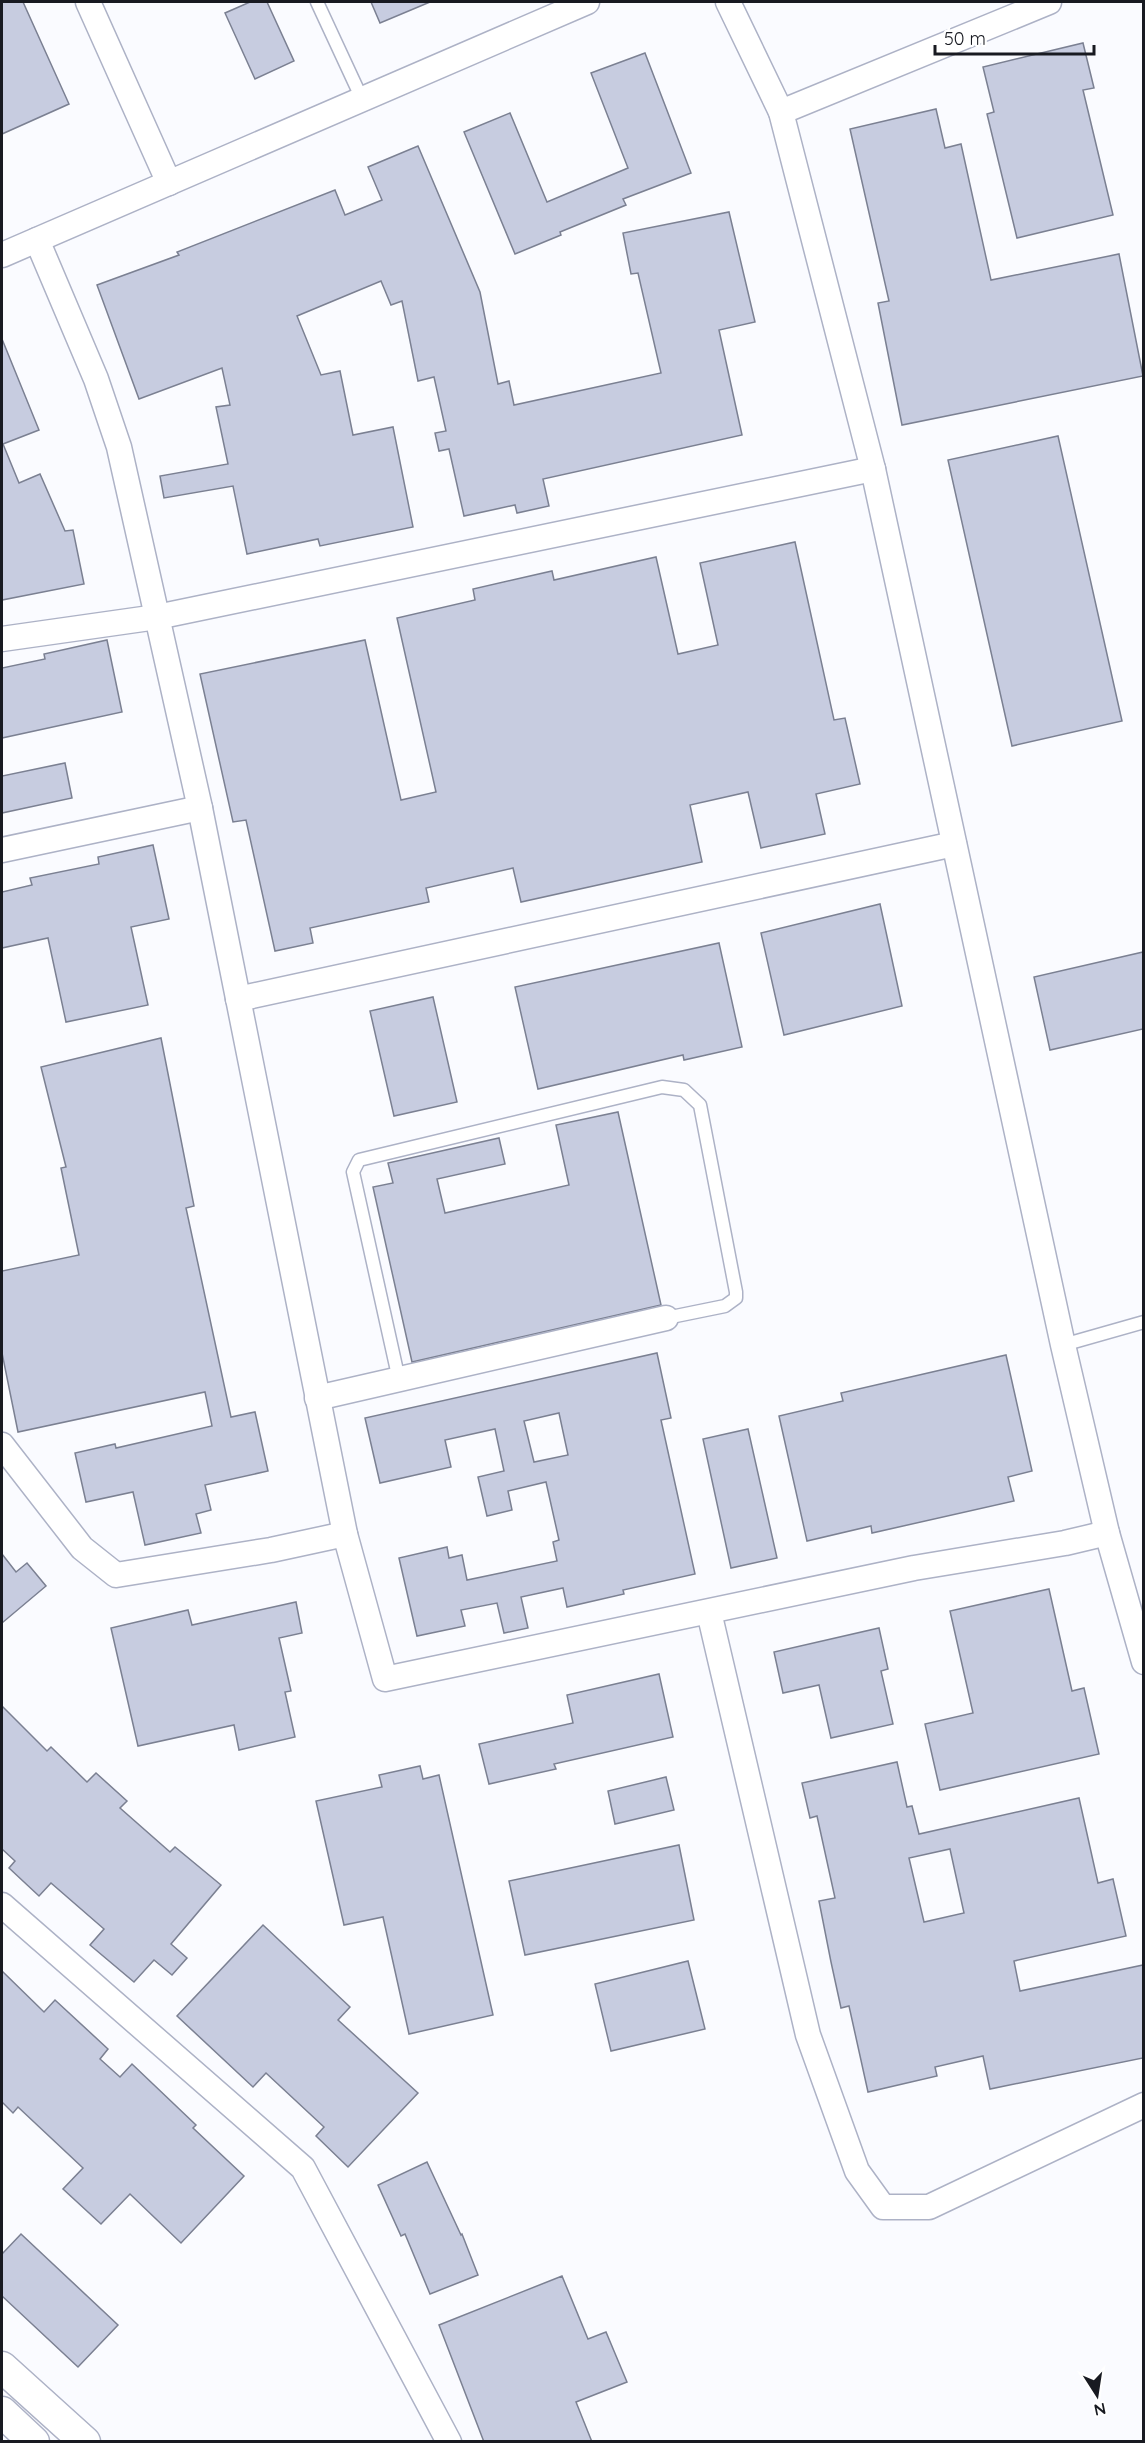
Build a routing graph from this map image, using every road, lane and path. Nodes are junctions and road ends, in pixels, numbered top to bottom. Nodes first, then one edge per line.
1 (88, 2) edge
2 (317, 2) edge
3 (587, 2) edge
4 (728, 2) edge
5 (1049, 2) edge
6 (362, 99) junction
7 (781, 112) junction
8 (169, 183) junction
9 (37, 240) junction
10 (2, 255) edge
11 (873, 469) junction
12 (157, 617) junction
13 (2, 639) edge
14 (200, 808) junction
15 (954, 844) junction
16 (2, 849) edge
17 (238, 999) junction
18 (666, 1318) joint
19 (1143, 1322) edge
20 (1063, 1345) junction
21 (399, 1380) junction
22 (317, 1398) junction
23 (2, 1445) edge
24 (1107, 1533) junction
25 (345, 1534) junction
26 (709, 1612) junction
27 (1143, 1662) edge
28 (2, 1905) edge
29 (1143, 2105) edge
30 (2, 2367) edge
31 (2, 2412) edge
32 (34, 2442) edge
33 (85, 2442) edge
34 (448, 2442) edge

1 - 8 street
2 - 6 lane
3 - 6 street
4 - 7 street
5 - 7 street
6 - 8 street
7 - 11 street
8 - 9 street
9 - 10 street
9 - 12 street
11 - 12 street
11 - 15 street
12 - 13 street
12 - 14 street
14 - 16 street
14 - 17 street
15 - 17 street
15 - 20 street
17 - 22 street
18 - 21 street
18 - 21 lane
19 - 20 lane
20 - 24 street
21 - 22 street
22 - 25 street
23 - 25 street
24 - 26 street
24 - 27 street
25 - 26 street
26 - 29 street
28 - 34 street
30 - 33 street
31 - 32 street

